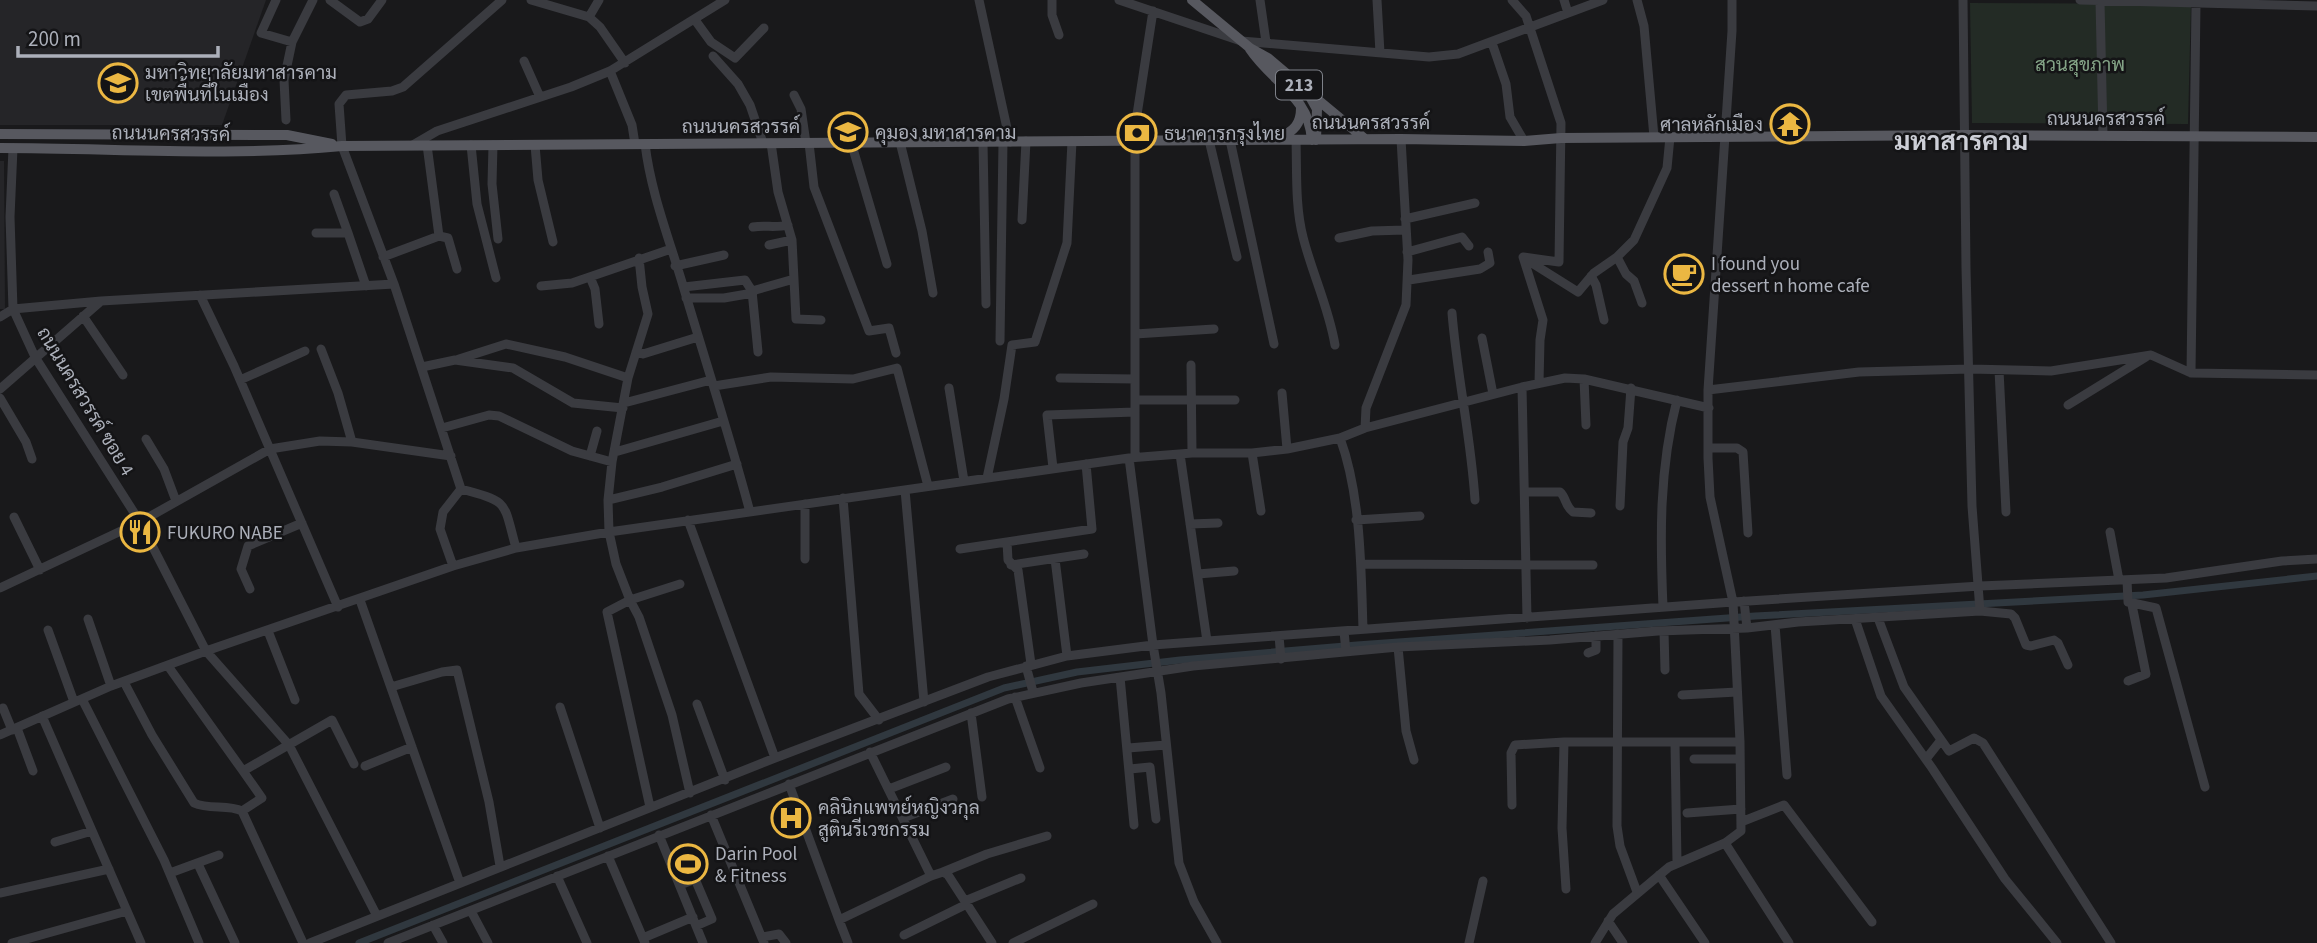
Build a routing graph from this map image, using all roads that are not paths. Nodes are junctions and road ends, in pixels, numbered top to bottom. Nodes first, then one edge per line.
1 (276, 0) edge
2 (313, 0) edge
3 (330, 0) edge
4 (382, 0) edge
5 (502, 0) edge
6 (531, 0) edge
7 (600, 0) edge
8 (979, 0) edge
9 (1052, 0) edge
10 (1119, 0) edge
11 (1192, 0) edge
12 (1260, 0) edge
13 (1377, 0) edge
14 (1512, 0) edge
15 (1564, 0) edge
16 (1603, 0) edge
17 (1637, 0) edge
18 (1732, 0) edge
19 (1964, 0) edge
20 (2080, 0) edge
21 (721, 1) edge
22 (2100, 1) edge
23 (2131, 1) edge
24 (2217, 2) edge
25 (2196, 4) junction
26 (2317, 6) edge
27 (1153, 11) junction
28 (1568, 13) junction
29 (589, 17) junction
30 (695, 20) junction
31 (764, 27) dead end
32 (1530, 28) junction
33 (1059, 35) dead end
34 (1241, 41) junction
35 (292, 42) junction
36 (1266, 42) junction
37 (1492, 43) junction
38 (1250, 48) junction
39 (1380, 53) junction
40 (713, 56) dead end
41 (524, 61) dead end
42 (625, 63) junction
43 (610, 71) junction
44 (1307, 91) junction
45 (794, 95) dead end
46 (540, 97) junction
47 (1299, 102) junction
48 (286, 120) dead end
49 (0, 134) edge
50 (1966, 135) junction
51 (2103, 135) junction
52 (2195, 135) junction
53 (295, 136) junction
54 (1724, 136) junction
55 (1654, 137) junction
56 (1670, 137) junction
57 (2317, 137) edge
58 (1561, 138) junction
59 (1365, 139) junction
60 (1401, 139) junction
61 (1209, 140) junction
62 (1230, 140) junction
63 (1274, 140) junction
64 (1296, 140) junction
65 (1314, 140) junction
66 (1026, 141) junction
67 (1072, 141) junction
68 (1135, 141) junction
69 (1524, 141) junction
70 (851, 142) junction
71 (900, 142) junction
72 (983, 142) junction
73 (1007, 142) junction
74 (767, 143) junction
75 (807, 143) junction
76 (640, 144) junction
77 (413, 145) junction
78 (427, 145) junction
79 (471, 145) junction
80 (494, 145) junction
81 (535, 145) junction
82 (342, 146) junction
83 (0, 148) edge
84 (13, 148) junction
85 (295, 150) junction
86 (334, 194) dead end
87 (1475, 203) dead end
88 (1405, 219) junction
89 (1022, 220) dead end
90 (788, 225) junction
91 (753, 227) dead end
92 (1405, 230) junction
93 (316, 233) dead end
94 (348, 233) junction
95 (439, 236) junction
96 (1339, 238) dead end
97 (498, 239) dead end
98 (792, 240) junction
99 (554, 242) dead end
100 (769, 244) dead end
101 (1469, 246) dead end
102 (671, 248) junction
103 (1407, 252) junction
104 (1488, 252) dead end
105 (724, 255) dead end
106 (383, 257) junction
107 (1237, 257) dead end
108 (1523, 257) junction
109 (1617, 257) junction
110 (639, 258) junction
111 (887, 264) dead end
112 (675, 266) junction
113 (457, 269) dead end
114 (1591, 276) junction
115 (590, 277) junction
116 (496, 278) dead end
117 (1460, 278) dead end
118 (794, 279) junction
119 (1409, 282) junction
120 (394, 284) junction
121 (366, 286) junction
122 (541, 286) dead end
123 (684, 287) junction
124 (752, 292) junction
125 (933, 293) dead end
126 (200, 295) junction
127 (687, 298) junction
128 (101, 301) junction
129 (1642, 303) dead end
130 (986, 304) dead end
131 (13, 309) junction
132 (1452, 313) dead end
133 (83, 316) junction
134 (0, 317) edge
135 (821, 320) dead end
136 (1604, 320) dead end
137 (599, 324) dead end
138 (1214, 329) dead end
139 (1135, 334) junction
140 (698, 337) junction
141 (1482, 338) dead end
142 (1000, 341) dead end
143 (1274, 344) dead end
144 (1335, 345) dead end
145 (321, 349) dead end
146 (304, 351) dead end
147 (636, 352) junction
148 (758, 352) dead end
149 (896, 354) dead end
150 (2151, 355) junction
151 (35, 357) junction
152 (455, 360) junction
153 (1191, 365) dead end
154 (422, 367) junction
155 (1970, 369) junction
156 (1999, 370) junction
157 (2191, 373) junction
158 (123, 375) dead end
159 (2317, 375) edge
160 (1060, 377) dead end
161 (628, 378) junction
162 (1135, 379) junction
163 (1584, 379) junction
164 (240, 380) junction
165 (713, 383) junction
166 (1539, 383) junction
167 (1522, 387) junction
168 (0, 388) edge
169 (949, 388) dead end
170 (1631, 388) junction
171 (1708, 390) junction
172 (1282, 393) dead end
173 (1493, 394) junction
174 (0, 397) edge
175 (1191, 399) junction
176 (1136, 400) junction
177 (1235, 400) dead end
178 (1676, 400) junction
179 (1464, 402) junction
180 (2068, 405) dead end
181 (623, 406) junction
182 (1709, 408) junction
183 (1135, 412) junction
184 (723, 421) junction
185 (1586, 425) dead end
186 (442, 428) junction
187 (1365, 428) junction
188 (597, 431) dead end
189 (1340, 438) junction
190 (146, 439) dead end
191 (352, 442) junction
192 (1709, 448) junction
193 (270, 449) junction
194 (1287, 449) junction
195 (615, 452) junction
196 (1192, 453) junction
197 (1252, 453) junction
198 (1180, 454) junction
199 (451, 456) junction
200 (590, 456) junction
201 (1132, 457) junction
202 (32, 459) dead end
203 (612, 462) junction
204 (737, 464) junction
205 (1086, 464) junction
206 (1053, 468) junction
207 (987, 478) junction
208 (964, 481) junction
209 (928, 486) junction
210 (461, 489) junction
211 (905, 489) junction
212 (1525, 492) junction
213 (843, 498) junction
214 (608, 500) junction
215 (1475, 500) dead end
216 (176, 501) junction
217 (805, 504) junction
218 (1620, 506) dead end
219 (1261, 511) dead end
220 (750, 512) junction
221 (2006, 512) dead end
222 (1591, 513) dead end
223 (1420, 516) dead end
224 (14, 517) dead end
225 (688, 520) junction
226 (1356, 520) junction
227 (140, 522) junction
228 (302, 523) junction
229 (1218, 523) dead end
230 (1190, 524) junction
231 (609, 532) junction
232 (2110, 532) dead end
233 (1748, 533) dead end
234 (1007, 542) junction
235 (516, 548) junction
236 (960, 549) dead end
237 (1084, 554) dead end
238 (805, 559) dead end
239 (1055, 559) junction
240 (2317, 559) edge
241 (1361, 564) junction
242 (1011, 565) junction
243 (1527, 565) junction
244 (1593, 565) dead end
245 (453, 566) junction
246 (40, 570) junction
247 (1234, 571) dead end
248 (1198, 574) junction
249 (2124, 581) junction
250 (680, 584) dead end
251 (0, 588) edge
252 (250, 589) dead end
253 (1980, 589) junction
254 (360, 600) junction
255 (630, 600) junction
256 (1744, 601) junction
257 (1733, 602) junction
258 (2130, 603) junction
259 (338, 607) junction
260 (1663, 607) junction
261 (1980, 609) junction
262 (1527, 618) junction
263 (1878, 618) junction
264 (88, 619) dead end
265 (1855, 619) junction
266 (1775, 625) junction
267 (1735, 628) junction
268 (1747, 628) junction
269 (1363, 629) junction
270 (48, 630) dead end
271 (268, 631) junction
272 (1664, 631) junction
273 (1344, 633) junction
274 (1618, 634) junction
275 (1596, 636) junction
276 (1280, 638) junction
277 (1207, 641) junction
278 (1398, 647) junction
279 (1154, 649) junction
280 (206, 651) junction
281 (1345, 651) junction
282 (1588, 653) dead end
283 (1067, 656) junction
284 (1281, 658) junction
285 (1029, 665) junction
286 (2068, 665) dead end
287 (168, 666) junction
288 (1158, 669) junction
289 (1665, 670) dead end
290 (1120, 677) junction
291 (2127, 681) dead end
292 (124, 682) junction
293 (111, 686) junction
294 (390, 687) junction
295 (1034, 692) junction
296 (1737, 692) junction
297 (1682, 695) dead end
298 (1015, 697) junction
299 (78, 700) junction
300 (295, 700) dead end
301 (924, 702) junction
302 (697, 704) dead end
303 (560, 707) dead end
304 (3, 708) dead end
305 (971, 713) junction
306 (43, 716) junction
307 (879, 720) junction
308 (14, 729) junction
309 (0, 735) edge
310 (1941, 740) junction
311 (1564, 742) junction
312 (1616, 742) junction
313 (1740, 742) junction
314 (1675, 743) junction
315 (289, 745) junction
316 (1166, 745) junction
317 (412, 747) junction
318 (1128, 748) junction
319 (870, 752) junction
320 (775, 758) junction
321 (1740, 758) junction
322 (1694, 759) dead end
323 (1926, 759) junction
324 (1414, 760) dead end
325 (354, 764) dead end
326 (365, 766) dead end
327 (946, 766) dead end
328 (1040, 768) dead end
329 (1130, 769) junction
330 (33, 771) dead end
331 (243, 771) junction
332 (1787, 775) dead end
333 (725, 780) junction
334 (789, 784) junction
335 (2205, 787) dead end
336 (889, 789) junction
337 (690, 793) junction
338 (982, 797) dead end
339 (953, 799) dead end
340 (1512, 805) dead end
341 (650, 807) junction
342 (1741, 809) junction
343 (242, 811) junction
344 (1686, 813) dead end
345 (711, 815) junction
346 (903, 818) junction
347 (1156, 819) dead end
348 (1741, 822) junction
349 (1134, 825) dead end
350 (600, 828) junction
351 (92, 831) junction
352 (659, 835) junction
353 (1047, 836) dead end
354 (55, 842) dead end
355 (1725, 844) junction
356 (219, 855) dead end
357 (608, 856) junction
358 (1677, 862) junction
359 (198, 864) junction
360 (500, 866) junction
361 (109, 869) junction
362 (943, 872) junction
363 (170, 873) junction
364 (1659, 875) junction
365 (557, 876) junction
366 (931, 876) junction
367 (1021, 878) dead end
368 (1483, 881) dead end
369 (460, 883) junction
370 (680, 885) junction
371 (1566, 889) dead end
372 (1637, 892) junction
373 (0, 893) edge
374 (966, 902) junction
375 (1093, 904) dead end
376 (127, 911) junction
377 (471, 911) junction
378 (377, 916) junction
379 (839, 920) junction
380 (694, 921) junction
381 (1608, 921) junction
382 (1872, 922) dead end
383 (433, 925) junction
384 (904, 935) dead end
385 (412, 939) edge
386 (763, 940) edge
387 (644, 941) edge
388 (12, 943) edge
389 (141, 943) edge
390 (199, 943) edge
391 (235, 943) edge
392 (303, 943) edge
393 (310, 943) edge
394 (387, 943) edge
395 (443, 943) edge
396 (488, 943) edge
397 (587, 943) edge
398 (702, 943) edge
399 (786, 943) edge
400 (848, 943) edge
401 (992, 943) edge
402 (1013, 943) edge
403 (1217, 943) edge
404 (1469, 943) edge
405 (1595, 943) edge
406 (1623, 943) edge
407 (1705, 943) edge
408 (1789, 943) edge
409 (2057, 943) edge
410 (2111, 943) edge

1 - 35 street
2 - 35 street
3 - 4 street
5 - 82 street
6 - 29 street
7 - 29 street
8 - 73 street
9 - 33 street
10 - 27 street
11 - 34 main road, 213
12 - 36 street
13 - 39 street
14 - 32 street
15 - 28 street
16 - 28 street
17 - 55 street
18 - 54 street
19 - 50 street
20 - 22 street
21 - 30 street
22 - 23 street
22 - 51 street
23 - 25 street
24 - 25 street
24 - 26 street
25 - 52 street
27 - 34 street
27 - 68 street
28 - 32 street
29 - 42 street
30 - 31 street
30 - 42 street
32 - 37 street
32 - 58 street
34 - 36 street
34 - 38 main road, 213
35 - 48 street
36 - 39 street
37 - 39 street
37 - 69 street
38 - 44 main road, 213
38 - 47 main road, 213
40 - 74 street
41 - 46 street
42 - 43 street
43 - 46 street
43 - 76 street
44 - 59 main road
44 - 65 main road, 213
45 - 75 street
46 - 77 street
47 - 63 main road
47 - 65 main road, 213
49 - 53 main road, ถนนนครสวรรค์
50 - 51 main road, ถนนนครสวรรค์
50 - 54 main road, ถนนนครสวรรค์
50 - 155 street
51 - 52 main road, ถนนนครสวรรค์
52 - 57 main road, ถนนนครสวรรค์
52 - 157 street
53 - 82 main road, ถนนนครสวรรค์
53 - 85 main road
54 - 56 main road, ถนนนครสวรรค์
54 - 171 street
55 - 56 main road, ถนนนครสวรรค์
55 - 58 main road, ถนนนครสวรรค์
56 - 109 street
58 - 69 main road, ถนนนครสวรรค์
58 - 108 street
59 - 60 main road, ถนนนครสวรรค์
59 - 65 main road, ถนนนครสวรรค์
60 - 69 main road, ถนนนครสวรรค์
60 - 88 street
61 - 62 main road, ถนนนครสวรรค์
61 - 68 main road, ถนนนครสวรรค์
61 - 107 street
62 - 63 main road, ถนนนครสวรรค์
62 - 143 street
63 - 64 main road, ถนนนครสวรรค์
64 - 65 main road, ถนนนครสวรรค์
64 - 144 street
66 - 67 main road, ถนนนครสวรรค์
66 - 73 main road, ถนนนครสวรรค์
66 - 89 street
67 - 68 main road, ถนนนครสวรรค์
67 - 207 street
68 - 139 street
70 - 71 main road, ถนนนครสวรรค์
70 - 75 main road, ถนนนครสวรรค์
70 - 111 street
71 - 72 main road, ถนนนครสวรรค์
71 - 125 street
72 - 73 main road, ถนนนครสวรรค์
72 - 130 street
73 - 142 street
74 - 75 main road, ถนนนครสวรรค์
74 - 76 main road, ถนนนครสวรรค์
74 - 90 street
75 - 149 street
76 - 81 main road, ถนนนครสวรรค์
76 - 102 street
77 - 78 main road, ถนนนครสวรรค์
77 - 82 main road, ถนนนครสวรรค์
78 - 79 main road, ถนนนครสวรรค์
78 - 95 street
79 - 80 main road, ถนนนครสวรรค์
79 - 116 street
80 - 81 main road, ถนนนครสวรรค์
80 - 97 street
81 - 99 street
82 - 85 main road, ถนนนครสวรรค์
82 - 106 street
83 - 84 main road, ถนนนครสวรรค์
84 - 85 main road, ถนนนครสวรรค์
84 - 131 street, ถนนนครสวรรค์ ซอย 4
86 - 94 street
87 - 88 street
88 - 92 street
90 - 91 street
90 - 98 street
92 - 96 street
92 - 103 street
93 - 94 street
94 - 121 street
95 - 106 street
95 - 113 street
98 - 100 street
98 - 118 street
101 - 103 street
102 - 110 street
102 - 112 street
103 - 119 street
104 - 119 street
105 - 112 street
106 - 120 street
108 - 114 street
108 - 166 street
109 - 114 street
109 - 129 street
110 - 115 street
110 - 147 street
112 - 123 street
114 - 136 street
115 - 122 street
115 - 137 street
117 - 119 street
118 - 124 street
118 - 135 street
119 - 187 street
120 - 121 street
120 - 154 street
121 - 126 street
123 - 124 street
123 - 127 street
124 - 127 street
124 - 148 street
126 - 128 street
126 - 164 street
127 - 140 street
128 - 131 street
128 - 133 street
131 - 134 street
131 - 151 street, ถนนนครสวรรค์ ซอย 4
132 - 179 street
133 - 151 street
133 - 158 street
138 - 139 street
139 - 162 street
140 - 147 street
140 - 165 street
141 - 173 street
145 - 191 street
146 - 164 street
147 - 161 street
150 - 156 street
150 - 157 street
150 - 180 street
151 - 168 street
151 - 227 street, ถนนนครสวรรค์ ซอย 4
152 - 154 street
152 - 161 street
152 - 181 street
153 - 175 street
154 - 186 street
155 - 156 street
155 - 171 street
155 - 253 street
156 - 221 street
157 - 159 street
160 - 162 street
161 - 181 street
162 - 176 street
163 - 166 street
163 - 170 street
163 - 185 street
164 - 193 street
165 - 181 street
165 - 184 street
165 - 209 street
166 - 167 street
167 - 173 street
167 - 212 street
169 - 208 street
170 - 178 street
170 - 218 street
171 - 182 street
172 - 194 street
173 - 179 street
174 - 202 street
175 - 176 street
175 - 177 street
175 - 196 street
176 - 183 street
178 - 182 street
178 - 260 street
179 - 187 street
179 - 215 street
181 - 195 street
182 - 192 street
183 - 201 street
183 - 206 street
184 - 195 street
184 - 204 street
186 - 199 street
186 - 200 street
187 - 189 street
188 - 200 street
189 - 194 street
189 - 226 street
190 - 216 street
191 - 193 street
191 - 199 street
192 - 233 street
192 - 257 street
193 - 216 street
193 - 228 street
194 - 197 street
195 - 203 street
196 - 197 street
196 - 198 street
197 - 219 street
198 - 201 street
198 - 230 street
199 - 210 street
200 - 203 street
201 - 205 street
201 - 279 street
203 - 214 street
204 - 214 street
204 - 220 street
205 - 206 street
205 - 234 street
206 - 207 street
207 - 208 street
208 - 209 street
209 - 211 street
210 - 235 street
210 - 245 street
211 - 213 street
211 - 301 street
212 - 222 street
212 - 243 street
213 - 217 street
213 - 307 street
214 - 231 street
216 - 227 street
217 - 220 street
217 - 238 street
220 - 225 street
223 - 226 street
224 - 246 street
225 - 231 street
225 - 320 street
226 - 241 street
227 - 246 street
227 - 280 street, ถนนนครสวรรค์ ซอย 4
228 - 252 street
228 - 259 street
229 - 230 street
230 - 248 street
231 - 235 street
231 - 255 street
232 - 249 street
234 - 236 street
234 - 242 street
235 - 245 street
237 - 239 street
239 - 242 street
239 - 283 street
240 - 249 street
241 - 243 street
241 - 269 street
242 - 285 street
243 - 244 street
243 - 262 street
245 - 254 street
246 - 251 street
247 - 248 street
248 - 277 street
249 - 253 street
249 - 258 street
250 - 255 street
253 - 256 street
253 - 261 street
254 - 259 street
254 - 294 street
255 - 337 street
255 - 341 street
256 - 257 street
256 - 268 street
257 - 260 street
257 - 267 street
258 - 291 street
258 - 335 street
259 - 271 street
260 - 262 street
261 - 263 street
261 - 286 street
262 - 269 street
263 - 265 street
263 - 310 street
264 - 293 street
265 - 266 street
265 - 323 street
266 - 268 street
266 - 332 street
267 - 268 street
267 - 272 street
267 - 296 street
269 - 273 street
270 - 299 street
271 - 280 street
271 - 300 street
272 - 274 street
272 - 289 street
273 - 276 street
273 - 281 street
274 - 275 street
274 - 312 street
275 - 278 street
275 - 282 street
276 - 277 street
276 - 284 street
277 - 279 street
278 - 281 street
278 - 324 street
279 - 283 street
279 - 288 street
280 - 287 street
280 - 315 street, ถนนนครสวรรค์ ซอย 4
281 - 284 street
283 - 285 street
284 - 288 street
285 - 295 street
285 - 301 street
287 - 292 street
287 - 331 street
288 - 290 street
288 - 316 street
290 - 295 street
290 - 318 street
292 - 293 street
292 - 343 street
293 - 299 street
294 - 317 street
294 - 360 street
295 - 298 street
296 - 297 street
296 - 313 street
298 - 305 street
298 - 328 street
299 - 306 street
299 - 363 street
301 - 307 street
302 - 333 street
303 - 350 street
304 - 308 street
305 - 319 street
305 - 338 street
306 - 308 street
306 - 351 street
307 - 320 street
308 - 309 street
308 - 330 street
310 - 323 street
310 - 410 street
311 - 312 street
311 - 340 street
311 - 371 street
312 - 314 street
312 - 372 street
313 - 314 street
313 - 321 street
314 - 358 street
315 - 325 street
315 - 331 street
315 - 378 street, ถนนนครสวรรค์ ซอย 4
316 - 318 street
316 - 403 street
317 - 326 street
317 - 369 street
318 - 329 street
319 - 334 street
319 - 336 street
320 - 333 street
321 - 322 street
321 - 342 street
323 - 409 street
327 - 336 street
329 - 347 street
329 - 349 street
331 - 343 street
333 - 337 street
334 - 345 street
334 - 379 street
336 - 346 street
337 - 341 street
339 - 346 street
341 - 350 street
342 - 344 street
342 - 348 street
343 - 392 street
345 - 352 street
345 - 386 street
346 - 366 street
348 - 355 street
348 - 382 street
350 - 360 street
351 - 354 street
351 - 361 street
352 - 357 street
352 - 370 street
353 - 362 street
355 - 358 street
355 - 408 street
356 - 359 street
357 - 365 street
357 - 387 street
358 - 364 street
359 - 363 street
359 - 391 street
360 - 369 street
361 - 373 street
361 - 376 street
362 - 366 street
362 - 374 street
363 - 390 street
364 - 372 street
364 - 407 street
365 - 377 street
365 - 397 street
366 - 379 street
367 - 374 street
368 - 404 street
369 - 378 street
370 - 380 street
370 - 380 street
372 - 381 street
374 - 384 street
374 - 401 street
375 - 402 street
376 - 388 street
376 - 389 street
377 - 383 street
377 - 396 street
378 - 393 street
379 - 400 street
380 - 387 street
380 - 398 street
381 - 405 street
381 - 406 street
383 - 385 street
383 - 395 street
385 - 394 street
386 - 399 street

